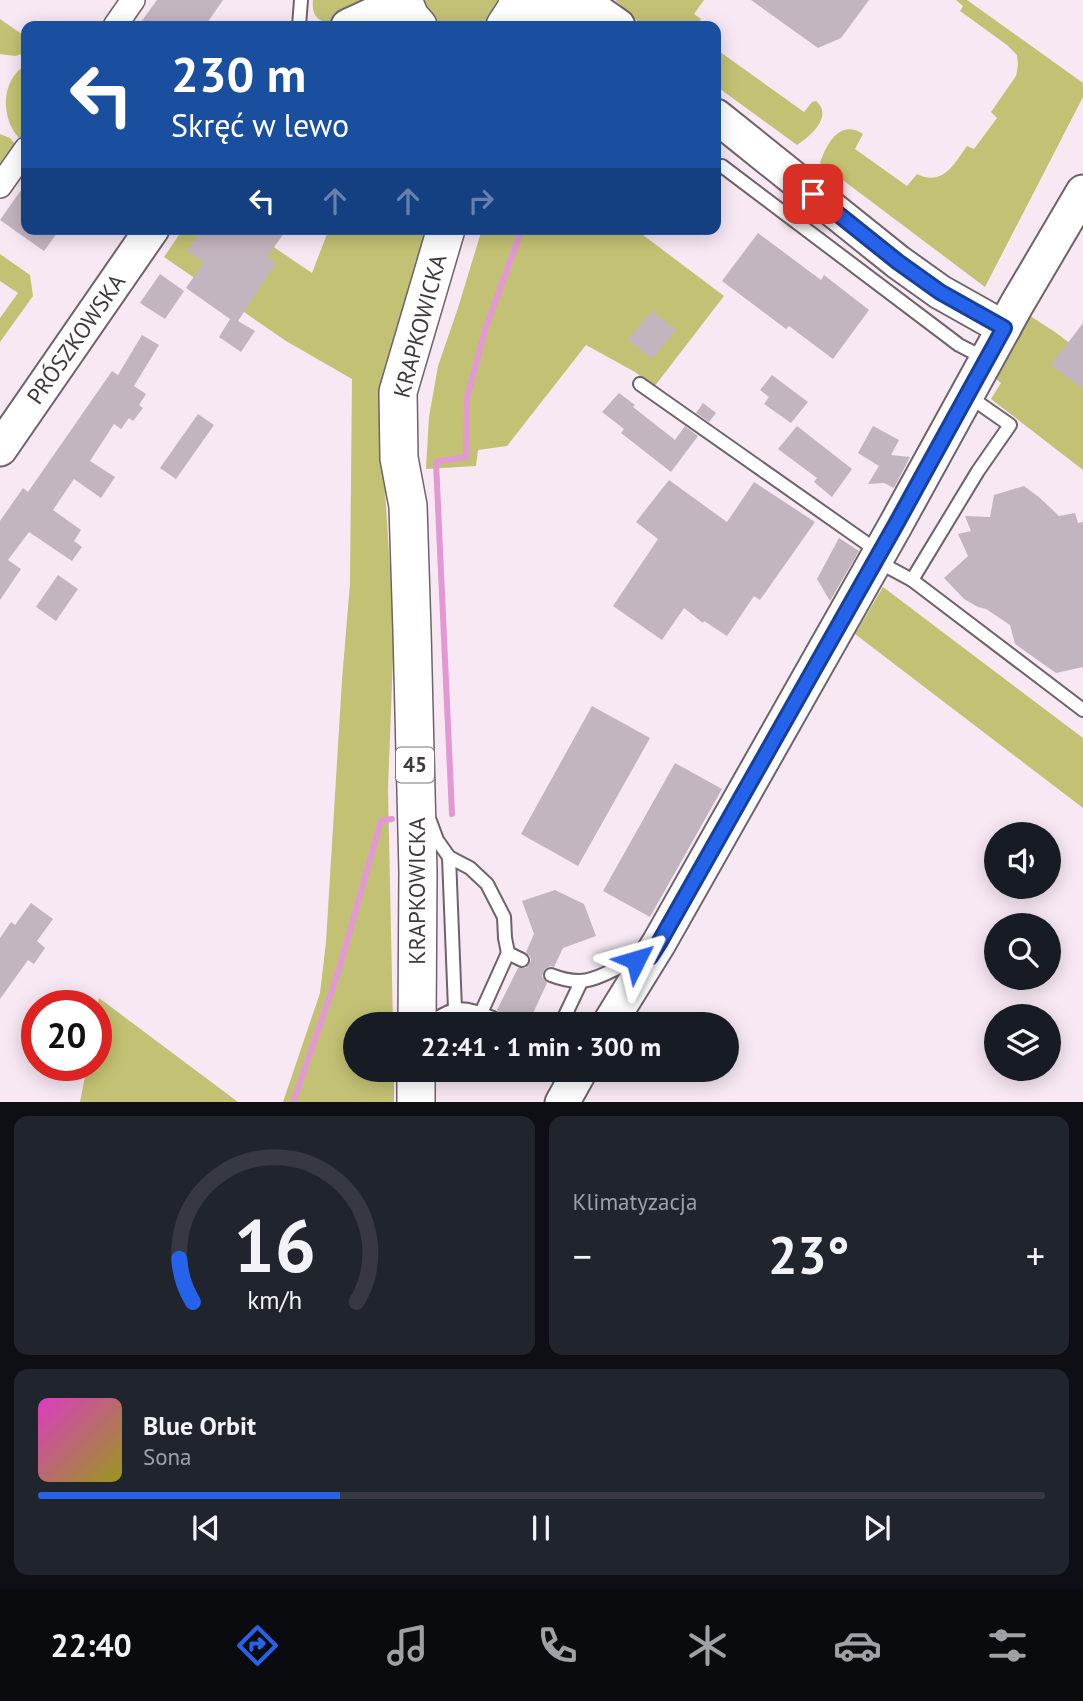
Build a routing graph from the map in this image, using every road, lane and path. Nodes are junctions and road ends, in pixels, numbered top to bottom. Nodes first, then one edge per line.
1 (134, 0) edge
2 (301, 0) edge
3 (395, 0) edge
4 (403, 0) edge
5 (581, 0) edge
6 (513, 12) edge
7 (119, 21) edge
8 (299, 21) edge
9 (359, 21) edge
10 (414, 21) edge
11 (574, 21) edge
12 (611, 21) edge
13 (721, 120) edge
14 (21, 156) edge
15 (722, 166) dead end
16 (0, 186) edge
17 (1083, 192) edge
18 (148, 235) edge
19 (444, 235) edge
20 (466, 235) edge
21 (1004, 328) junction
22 (987, 359) junction
23 (640, 384) dead end
24 (966, 395) junction
25 (0, 449) edge
26 (408, 506) junction
27 (878, 556) junction
28 (912, 580) junction
29 (1083, 710) edge
30 (415, 762) junction
31 (449, 857) junction
32 (508, 953) junction
33 (650, 957) junction
34 (522, 960) dead end
35 (551, 975) dead end
36 (581, 982) junction
37 (455, 1009) junction
38 (417, 1012) edge
39 (447, 1012) edge
40 (567, 1012) edge
41 (616, 1012) edge
42 (416, 1082) edge
43 (416, 1102) edge

1 - 7 street
2 - 8 lane
3 - 9 street
4 - 10 main road
5 - 12 street
6 - 11 street
13 - 21 street
14 - 16 street
15 - 22 lane
17 - 21 street
18 - 25 street, PRÓSZKOWSKA
19 - 26 main road, KRAPKOWICKA / 45
20 - 26 main road, KRAPKOWICKA / 45
21 - 22 street
22 - 24 street
23 - 27 lane
24 - 27 street
24 - 28 lane
26 - 30 main road, KRAPKOWICKA / 45
27 - 28 lane
27 - 33 street
28 - 29 lane
30 - 31 lane
30 - 38 main road, KRAPKOWICKA / 45
31 - 32 lane
31 - 37 lane
32 - 34 lane
32 - 37 lane
33 - 36 lane
33 - 41 street
35 - 36 lane
36 - 40 lane
37 - 39 lane
42 - 43 main road

